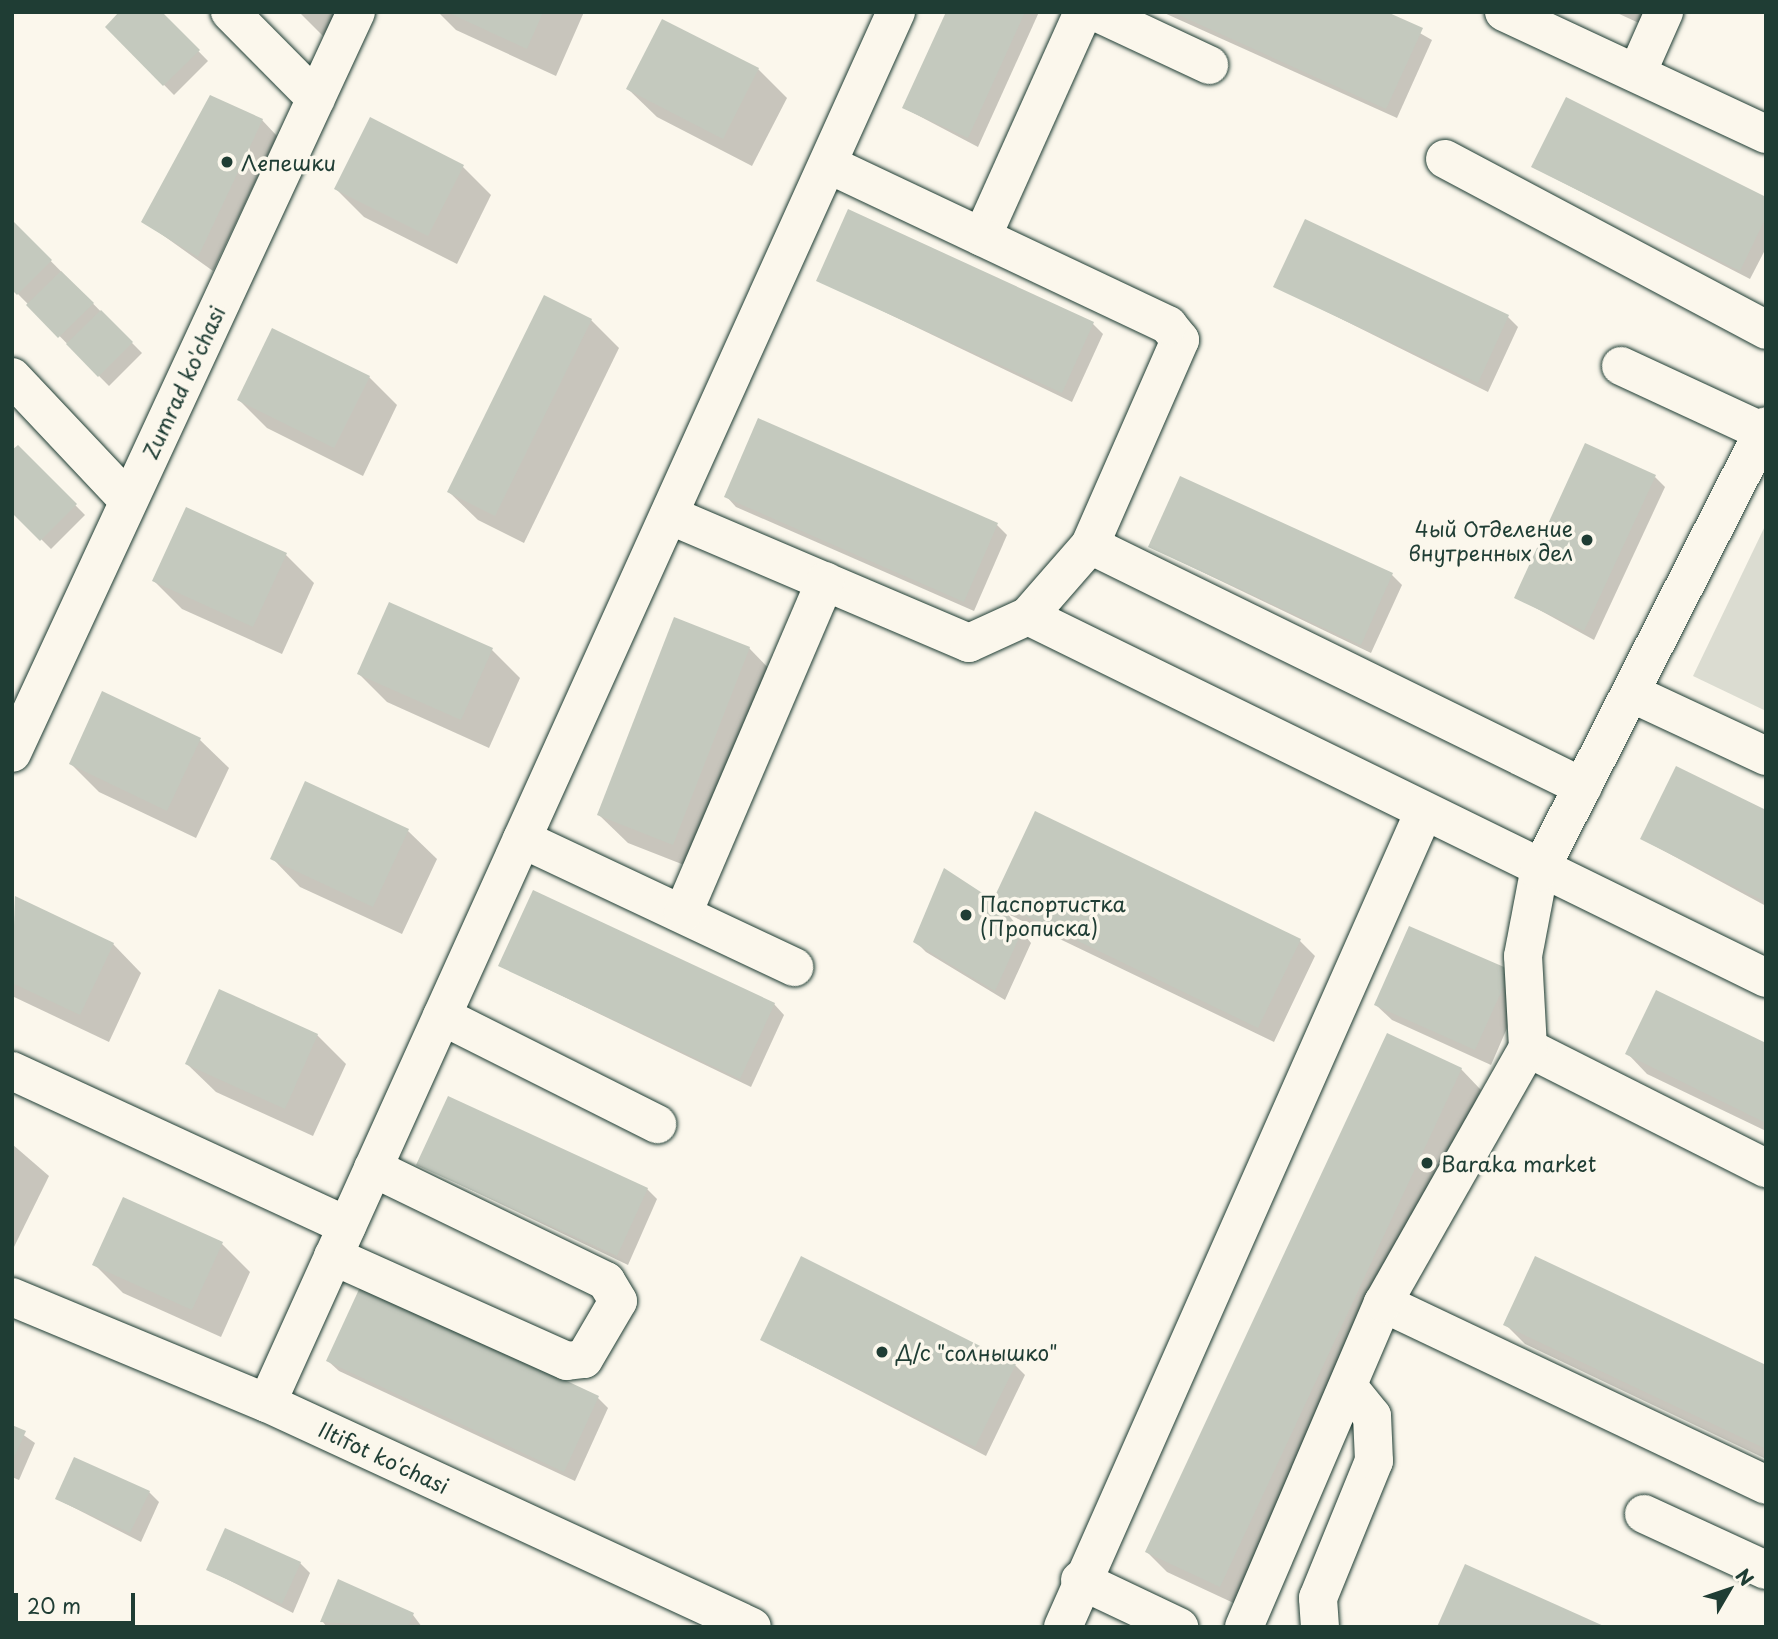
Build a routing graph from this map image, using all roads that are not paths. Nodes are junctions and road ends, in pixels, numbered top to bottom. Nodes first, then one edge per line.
1 (230, 12) edge
2 (356, 12) edge
3 (1083, 12) edge
4 (1096, 12) edge
5 (1504, 12) edge
6 (1664, 12) edge
7 (895, 13) edge
8 (1209, 65) dead end
9 (1637, 73) junction
10 (316, 99) junction
11 (1766, 134) edge
12 (1445, 159) dead end
13 (828, 164) junction
14 (982, 237) junction
15 (1766, 330) edge
16 (1621, 366) dead end
17 (12, 377) edge
18 (1764, 429) edge
19 (128, 500) junction
20 (669, 514) junction
21 (1090, 545) junction
22 (825, 581) junction
23 (1028, 616) junction
24 (1631, 694) junction
25 (12, 753) edge
26 (1766, 756) edge
27 (1583, 787) junction
28 (1423, 814) junction
29 (522, 839) junction
30 (1539, 872) junction
31 (683, 914) junction
32 (794, 967) dead end
33 (1766, 978) edge
34 (442, 1016) junction
35 (1528, 1048) junction
36 (12, 1071) edge
37 (657, 1124) dead end
38 (373, 1168) junction
39 (1766, 1168) edge
40 (340, 1241) junction
41 (12, 1297) edge
42 (1383, 1303) junction
43 (1348, 1386) junction
44 (267, 1403) junction
45 (1766, 1485) edge
46 (1644, 1514) dead end
47 (1766, 1570) edge
48 (1080, 1580) junction
49 (752, 1627) edge
50 (1063, 1627) edge
51 (1179, 1627) edge
52 (1244, 1627) edge
53 (1320, 1627) edge

1 - 10 street
2 - 10 street, Zumrad ko'chasi
3 - 14 street
4 - 8 street
5 - 9 street
6 - 9 street
7 - 13 street
9 - 11 street
10 - 19 street, Zumrad ko'chasi
12 - 15 street
13 - 14 street
13 - 20 street
14 - 21 street
16 - 18 street
17 - 19 street
18 - 24 street
19 - 25 street, Zumrad ko'chasi
20 - 22 street
20 - 29 street
21 - 23 street
21 - 27 street
22 - 23 street
22 - 31 street
23 - 28 street
24 - 26 street
24 - 27 street
27 - 30 street
28 - 30 street
28 - 48 street
29 - 31 street
29 - 34 street
30 - 33 street
30 - 35 street
31 - 32 street
34 - 37 street
34 - 38 street
35 - 39 street
35 - 42 street
36 - 40 street
38 - 40 street
38 - 40 street
40 - 44 street
41 - 44 street, Iltifot ko'chasi
42 - 43 street
42 - 45 street
43 - 52 street
43 - 53 street
44 - 49 street, Iltifot ko'chasi
46 - 47 street
48 - 50 street
48 - 51 street

